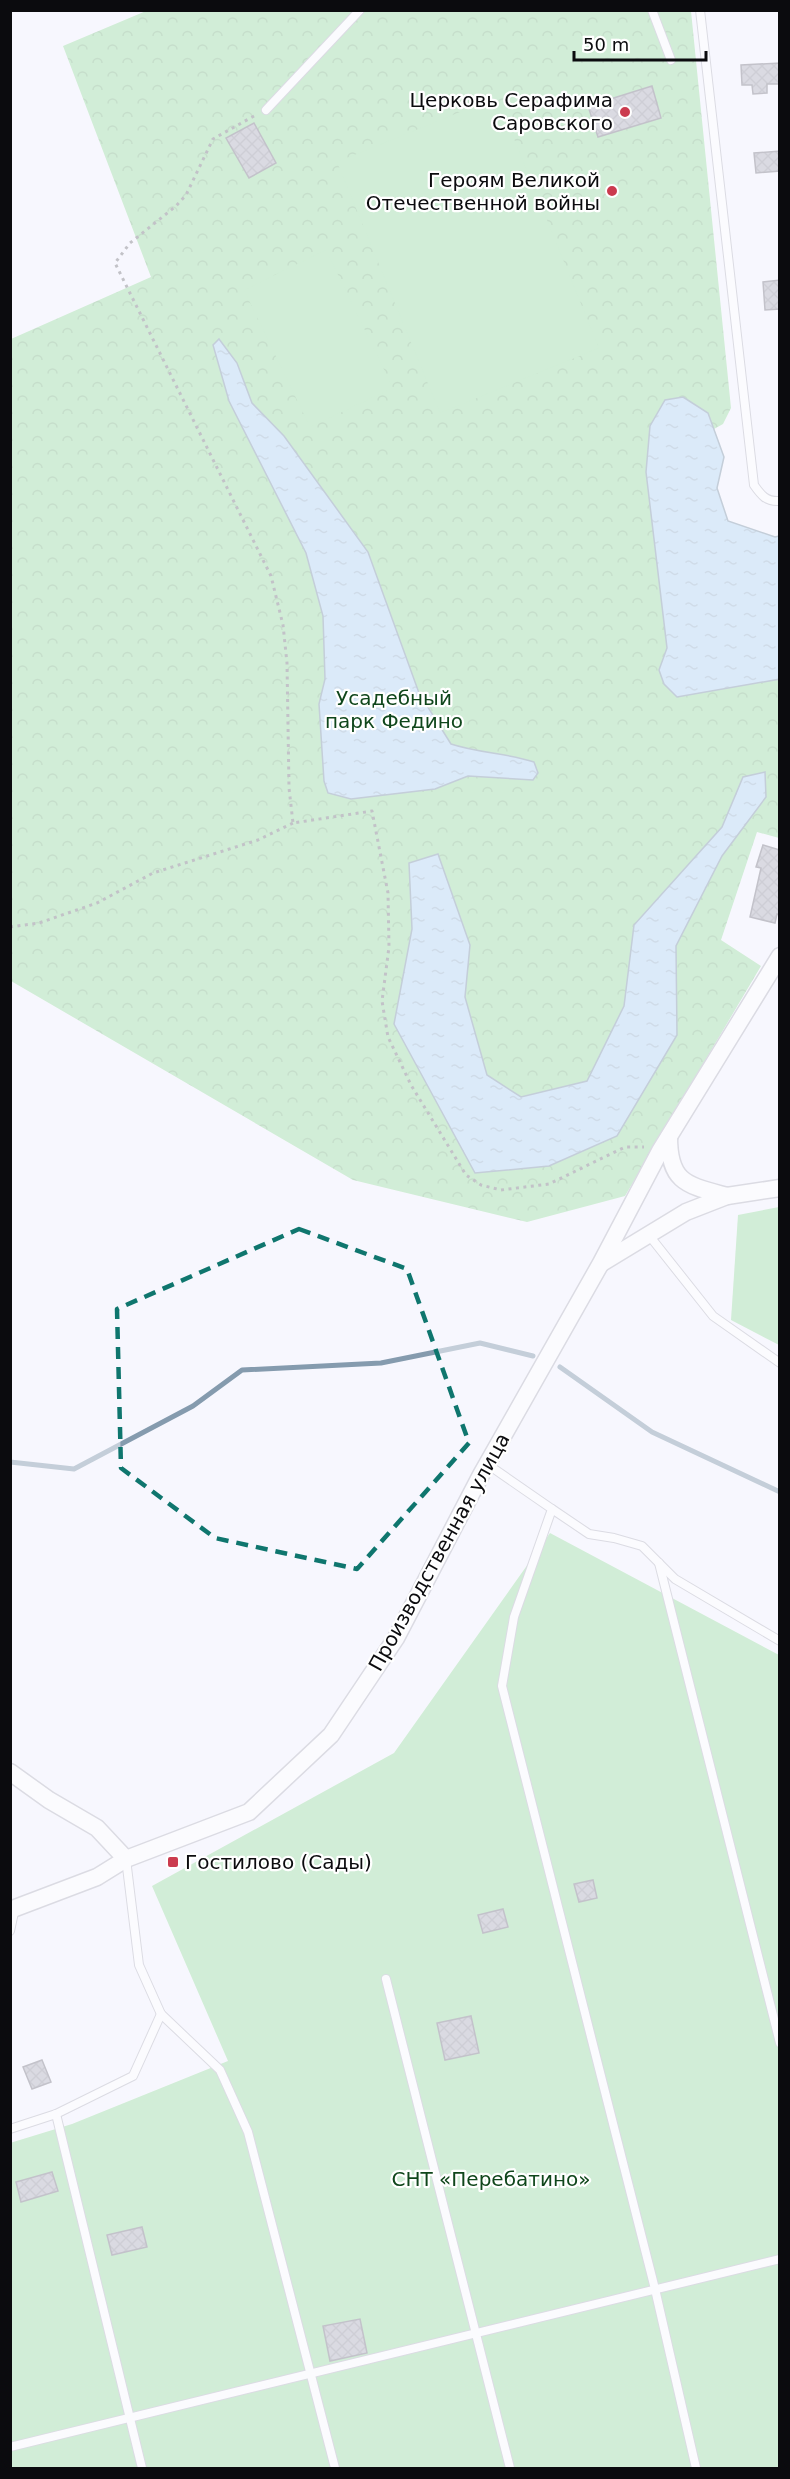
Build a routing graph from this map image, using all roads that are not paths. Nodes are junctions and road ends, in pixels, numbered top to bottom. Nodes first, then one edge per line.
1 (360, 10) edge
2 (651, 10) edge
3 (700, 10) edge
4 (671, 60) dead end
5 (266, 110) road end
6 (780, 501) edge
7 (780, 956) edge
8 (665, 1144) junction
9 (780, 1188) edge
10 (727, 1196) junction
11 (648, 1234) junction
12 (601, 1263) junction
13 (780, 1363) edge
14 (487, 1464) junction
15 (552, 1509) junction
16 (659, 1563) junction
17 (780, 1641) edge
18 (10, 1772) edge
19 (126, 1859) junction
20 (13, 1909) edge
21 (10, 1931) edge
22 (386, 1979) dead end
23 (161, 2014) junction
24 (780, 2043) edge
25 (56, 2114) junction
26 (10, 2129) edge
27 (780, 2259) edge
28 (655, 2289) junction
29 (477, 2333) junction
30 (310, 2374) junction
31 (129, 2418) junction
32 (10, 2447) edge
33 (142, 2469) edge
34 (335, 2469) edge
35 (510, 2469) edge
36 (696, 2469) edge

1 - 5 lane
2 - 4 lane
3 - 6 lane
7 - 8 street, Производственная улица
8 - 10 street
8 - 12 street, Производственная улица
9 - 10 street
10 - 11 street
11 - 12 street
11 - 13 lane
12 - 14 street, Производственная улица
14 - 15 lane
14 - 19 street, Производственная улица
15 - 16 lane
15 - 28 lane
16 - 17 lane
16 - 24 lane
18 - 19 street
19 - 20 street, Производственная улица
19 - 23 lane
20 - 21 lane
22 - 29 lane
23 - 25 lane
23 - 30 lane
25 - 26 lane
25 - 31 lane
27 - 28 lane
28 - 29 lane
28 - 36 lane
29 - 30 lane
29 - 35 lane
30 - 31 lane
30 - 34 lane
31 - 32 lane
31 - 33 lane

